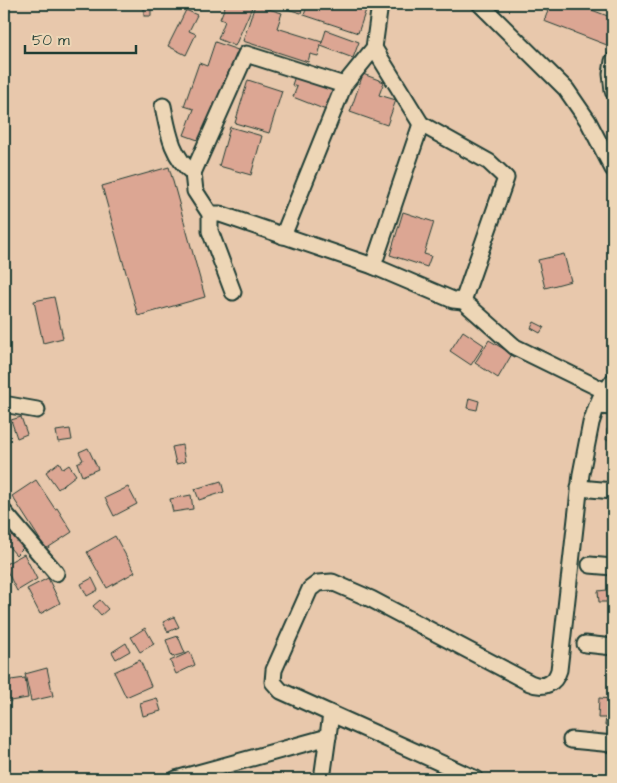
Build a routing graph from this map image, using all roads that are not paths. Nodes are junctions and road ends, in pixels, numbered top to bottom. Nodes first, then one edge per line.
1 (380, 4) edge
2 (480, 4) edge
3 (374, 48) junction
4 (613, 61) edge
5 (344, 85) junction
6 (613, 91) edge
7 (163, 106) dead end
8 (421, 124) junction
9 (613, 169) edge
10 (193, 173) junction
11 (210, 214) junction
12 (282, 236) junction
13 (373, 266) junction
14 (233, 292) dead end
15 (463, 301) junction
16 (609, 386) edge
17 (4, 406) edge
18 (597, 406) junction
19 (613, 407) edge
20 (37, 410) dead end
21 (579, 488) junction
22 (613, 491) edge
23 (4, 512) edge
24 (590, 565) dead end
25 (613, 567) edge
26 (56, 573) dead end
27 (585, 644) dead end
28 (613, 647) edge
29 (330, 714) junction
30 (328, 737) junction
31 (571, 740) dead end
32 (613, 744) edge
33 (176, 779) edge
34 (322, 779) edge
35 (476, 779) edge

1 - 3 street
2 - 9 street
3 - 5 street
3 - 8 street
4 - 6 street
5 - 10 street
5 - 12 street
7 - 10 street
8 - 13 street
8 - 15 street
10 - 11 street
11 - 12 street
11 - 14 street
12 - 13 street
13 - 15 street
15 - 16 street
16 - 18 street
17 - 20 street
18 - 19 street
18 - 21 street
21 - 22 street
21 - 29 street
23 - 26 street
24 - 25 street
27 - 28 street
29 - 30 street
29 - 35 street
30 - 33 street
30 - 34 street
31 - 32 street

